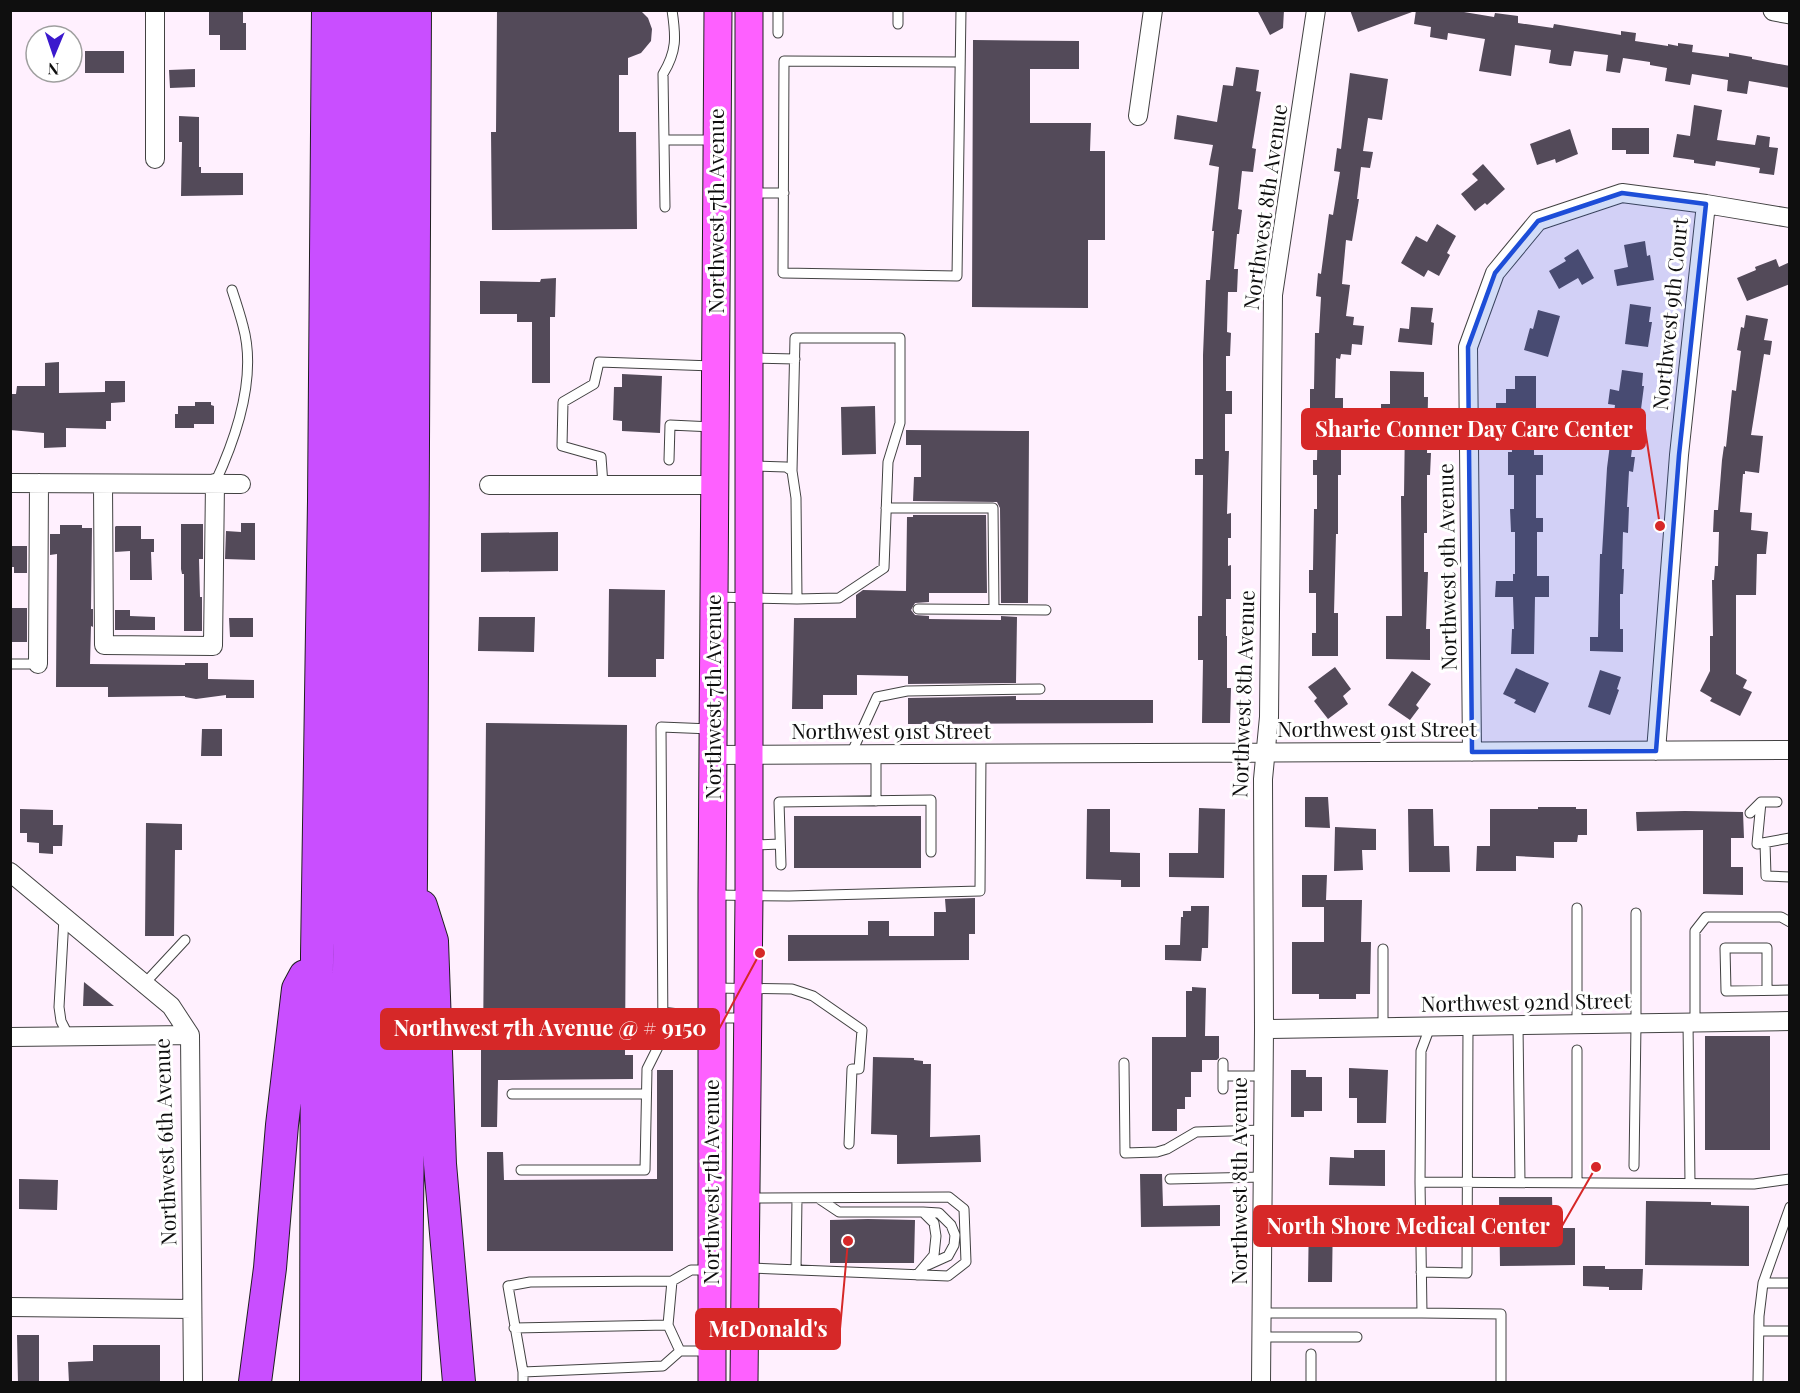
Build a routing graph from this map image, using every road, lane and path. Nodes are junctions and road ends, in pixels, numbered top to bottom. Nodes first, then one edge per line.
1 (155, 10) edge
2 (328, 10) edge
3 (356, 10) edge
4 (387, 10) edge
5 (415, 10) edge
6 (672, 10) edge
7 (718, 10) edge
8 (749, 10) edge
9 (778, 10) edge
10 (898, 10) edge
11 (961, 10) edge
12 (1153, 10) edge
13 (1316, 10) edge
14 (1774, 10) edge
15 (1790, 13) edge
16 (898, 24) dead end
17 (778, 33) dead end
18 (960, 62) junction
19 (1138, 116) dead end
20 (664, 140) junction
21 (718, 140) junction
22 (155, 159) dead end
23 (750, 193) junction
24 (784, 193) junction
25 (1706, 204) junction
26 (665, 207) dead end
27 (1790, 218) edge
28 (232, 290) dead end
29 (749, 358) junction
30 (795, 359) junction
31 (716, 366) junction
32 (715, 427) junction
33 (669, 460) dead end
34 (749, 466) junction
35 (792, 471) junction
36 (10, 483) edge
37 (39, 483) junction
38 (215, 483) junction
39 (103, 484) junction
40 (241, 484) dead end
41 (489, 485) dead end
42 (603, 485) junction
43 (715, 485) junction
44 (886, 508) junction
45 (714, 597) junction
46 (749, 598) junction
47 (796, 599) junction
48 (918, 609) dead end
49 (994, 609) junction
50 (1046, 610) dead end
51 (10, 663) edge
52 (38, 664) joint
53 (1040, 689) dead end
54 (713, 742) junction
55 (1790, 750) edge
56 (1656, 751) junction
57 (1265, 752) junction
58 (1472, 752) junction
59 (851, 754) junction
60 (876, 754) junction
61 (981, 754) junction
62 (748, 755) junction
63 (876, 801) junction
64 (1761, 802) junction
65 (1777, 802) dead end
66 (1750, 813) dead end
67 (1790, 838) edge
68 (1765, 843) junction
69 (780, 844) junction
70 (748, 845) junction
71 (931, 852) dead end
72 (781, 865) dead end
73 (10, 872) edge
74 (411, 877) junction
75 (1790, 877) edge
76 (712, 895) junction
77 (749, 896) junction
78 (1577, 908) dead end
79 (1636, 913) dead end
80 (64, 916) junction
81 (1790, 922) edge
82 (185, 940) dead end
83 (1383, 949) dead end
84 (317, 955) junction
85 (145, 983) junction
86 (712, 988) junction
87 (748, 989) junction
88 (1767, 990) junction
89 (1790, 990) edge
90 (662, 1012) junction
91 (712, 1018) junction
92 (748, 1018) junction
93 (1790, 1021) edge
94 (1692, 1023) junction
95 (1636, 1024) junction
96 (1578, 1025) junction
97 (1468, 1026) junction
98 (1518, 1026) junction
99 (1430, 1027) junction
100 (1383, 1028) junction
101 (1264, 1029) junction
102 (190, 1035) junction
103 (69, 1036) junction
104 (10, 1037) edge
105 (1577, 1050) dead end
106 (1124, 1064) dead end
107 (1223, 1064) dead end
108 (1223, 1076) junction
109 (1263, 1076) junction
110 (1223, 1089) dead end
111 (512, 1094) dead end
112 (646, 1094) junction
113 (1263, 1130) junction
114 (849, 1144) dead end
115 (712, 1165) junction
116 (1634, 1166) dead end
117 (521, 1170) dead end
118 (1263, 1177) junction
119 (1170, 1179) dead end
120 (1790, 1179) edge
121 (1420, 1182) junction
122 (1467, 1182) junction
123 (1521, 1182) junction
124 (1578, 1183) junction
125 (1690, 1184) junction
126 (746, 1198) junction
127 (797, 1198) junction
128 (817, 1198) junction
129 (1790, 1207) edge
130 (923, 1212) junction
131 (1784, 1235) edge
132 (1262, 1240) junction
133 (1295, 1241) dead end
134 (926, 1266) junction
135 (746, 1268) junction
136 (711, 1270) junction
137 (796, 1270) junction
138 (1421, 1272) junction
139 (917, 1275) junction
140 (672, 1281) junction
141 (1763, 1283) junction
142 (1790, 1283) edge
143 (10, 1307) edge
144 (192, 1309) junction
145 (1422, 1312) junction
146 (1262, 1313) junction
147 (668, 1325) junction
148 (514, 1328) junction
149 (1759, 1331) junction
150 (1790, 1331) edge
151 (1262, 1337) junction
152 (1358, 1337) dead end
153 (680, 1351) junction
154 (712, 1351) junction
155 (1311, 1354) dead end
156 (523, 1377) edge
157 (193, 1383) edge
158 (255, 1383) edge
159 (316, 1383) edge
160 (346, 1383) edge
161 (377, 1383) edge
162 (405, 1383) edge
163 (459, 1383) edge
164 (712, 1383) edge
165 (734, 1383) edge
166 (744, 1383) edge
167 (1261, 1383) edge
168 (1311, 1383) edge
169 (1501, 1383) edge
170 (1758, 1383) edge

1 - 22 street
2 - 84 highway
3 - 160 highway
4 - 161 highway
5 - 74 highway
6 - 20 lane
7 - 21 main road, Northwest 7th Avenue
8 - 23 main road, Northwest 7th Avenue
9 - 17 lane
10 - 16 lane
11 - 18 lane
12 - 19 street
13 - 57 street, Northwest 8th Avenue
14 - 15 street
18 - 24 lane
18 - 24 lane
20 - 21 lane
20 - 26 lane
21 - 31 main road, Northwest 7th Avenue
23 - 24 lane
23 - 29 main road, Northwest 7th Avenue
25 - 27 street
25 - 56 street, Northwest 9th Court
25 - 58 street, Northwest 9th Avenue
28 - 38 lane
29 - 30 lane
29 - 34 main road, Northwest 7th Avenue
30 - 35 lane
30 - 44 lane
31 - 32 main road, Northwest 7th Avenue
31 - 42 lane
32 - 33 lane
32 - 43 main road, Northwest 7th Avenue
34 - 35 lane
34 - 46 main road, Northwest 7th Avenue
35 - 47 lane
36 - 37 street
37 - 39 street
37 - 52 street
38 - 39 street
38 - 39 street
38 - 40 street
41 - 42 street
42 - 43 street
43 - 45 main road, Northwest 7th Avenue
44 - 47 lane
44 - 49 lane
45 - 46 lane
45 - 54 main road, Northwest 7th Avenue
46 - 47 lane
46 - 62 main road, Northwest 7th Avenue
48 - 49 lane
49 - 50 lane
51 - 52 lane
53 - 59 lane
54 - 62 street, Northwest 91st Street
54 - 76 main road, Northwest 7th Avenue
54 - 90 lane
55 - 56 street, Northwest 91st Street
56 - 58 street, Northwest 91st Street
57 - 58 street, Northwest 91st Street
57 - 61 street, Northwest 91st Street
57 - 101 street, Northwest 8th Avenue
59 - 60 street, Northwest 91st Street
59 - 62 street, Northwest 91st Street
60 - 61 street, Northwest 91st Street
60 - 63 lane
61 - 77 lane
62 - 70 main road, Northwest 7th Avenue
63 - 69 lane
63 - 71 lane
64 - 65 lane
64 - 66 lane
64 - 68 lane
67 - 68 lane
68 - 75 lane
69 - 70 lane
69 - 72 lane
70 - 77 main road, Northwest 7th Avenue
73 - 80 street, Northwest 6th Avenue
74 - 162 highway
74 - 163 highway
76 - 77 lane
76 - 86 main road, Northwest 7th Avenue
77 - 87 main road, Northwest 7th Avenue
78 - 96 lane
79 - 95 lane
80 - 85 street, Northwest 6th Avenue
80 - 103 lane
81 - 94 lane
82 - 85 lane
83 - 100 lane
84 - 158 highway
84 - 159 highway
85 - 102 street, Northwest 6th Avenue
86 - 87 lane
86 - 91 main road, Northwest 7th Avenue
87 - 92 main road, Northwest 7th Avenue
87 - 114 lane
88 - 88 lane
88 - 89 lane
90 - 91 lane
90 - 112 lane
91 - 92 lane
91 - 115 main road, Northwest 7th Avenue
92 - 126 main road, Northwest 7th Avenue
93 - 94 street, Northwest 92nd Street
94 - 95 street, Northwest 92nd Street
94 - 125 lane
95 - 96 street, Northwest 92nd Street
95 - 116 lane
96 - 98 street, Northwest 92nd Street
97 - 98 street, Northwest 92nd Street
97 - 99 street, Northwest 92nd Street
97 - 122 lane
98 - 123 lane
99 - 100 street, Northwest 92nd Street
99 - 121 lane
100 - 101 street, Northwest 92nd Street
101 - 109 street, Northwest 8th Avenue
102 - 103 street
102 - 144 street, Northwest 6th Avenue
103 - 104 street
105 - 124 lane
106 - 113 lane
107 - 108 lane
108 - 109 lane
108 - 110 lane
109 - 113 street, Northwest 8th Avenue
111 - 112 lane
112 - 117 lane
113 - 118 street, Northwest 8th Avenue
115 - 135 main road
115 - 136 main road, Northwest 7th Avenue
118 - 119 lane
118 - 132 street, Northwest 8th Avenue
120 - 125 lane
121 - 122 lane
121 - 138 lane
122 - 123 lane
122 - 138 lane
123 - 124 lane
124 - 125 lane
126 - 127 lane
126 - 135 main road, Northwest 7th Avenue
127 - 128 lane
127 - 137 lane
128 - 130 lane
128 - 139 lane
129 - 131 lane
130 - 134 lane
130 - 134 lane
131 - 141 lane
132 - 133 lane
132 - 146 street, Northwest 8th Avenue
134 - 139 lane
135 - 137 lane
135 - 166 main road, Northwest 7th Avenue
136 - 140 lane
136 - 154 main road, Northwest 7th Avenue
137 - 139 lane
138 - 145 lane
140 - 147 lane
140 - 148 lane
141 - 142 lane
141 - 149 lane
143 - 144 street
144 - 157 street, Northwest 6th Avenue
145 - 146 lane
145 - 169 lane
146 - 151 street, Northwest 8th Avenue
147 - 148 lane
147 - 153 lane
148 - 156 lane
149 - 150 lane
149 - 170 lane
151 - 152 lane
151 - 167 street, Northwest 8th Avenue
153 - 154 lane
153 - 156 lane
154 - 164 main road, Northwest 7th Avenue
154 - 165 main road
155 - 168 lane

